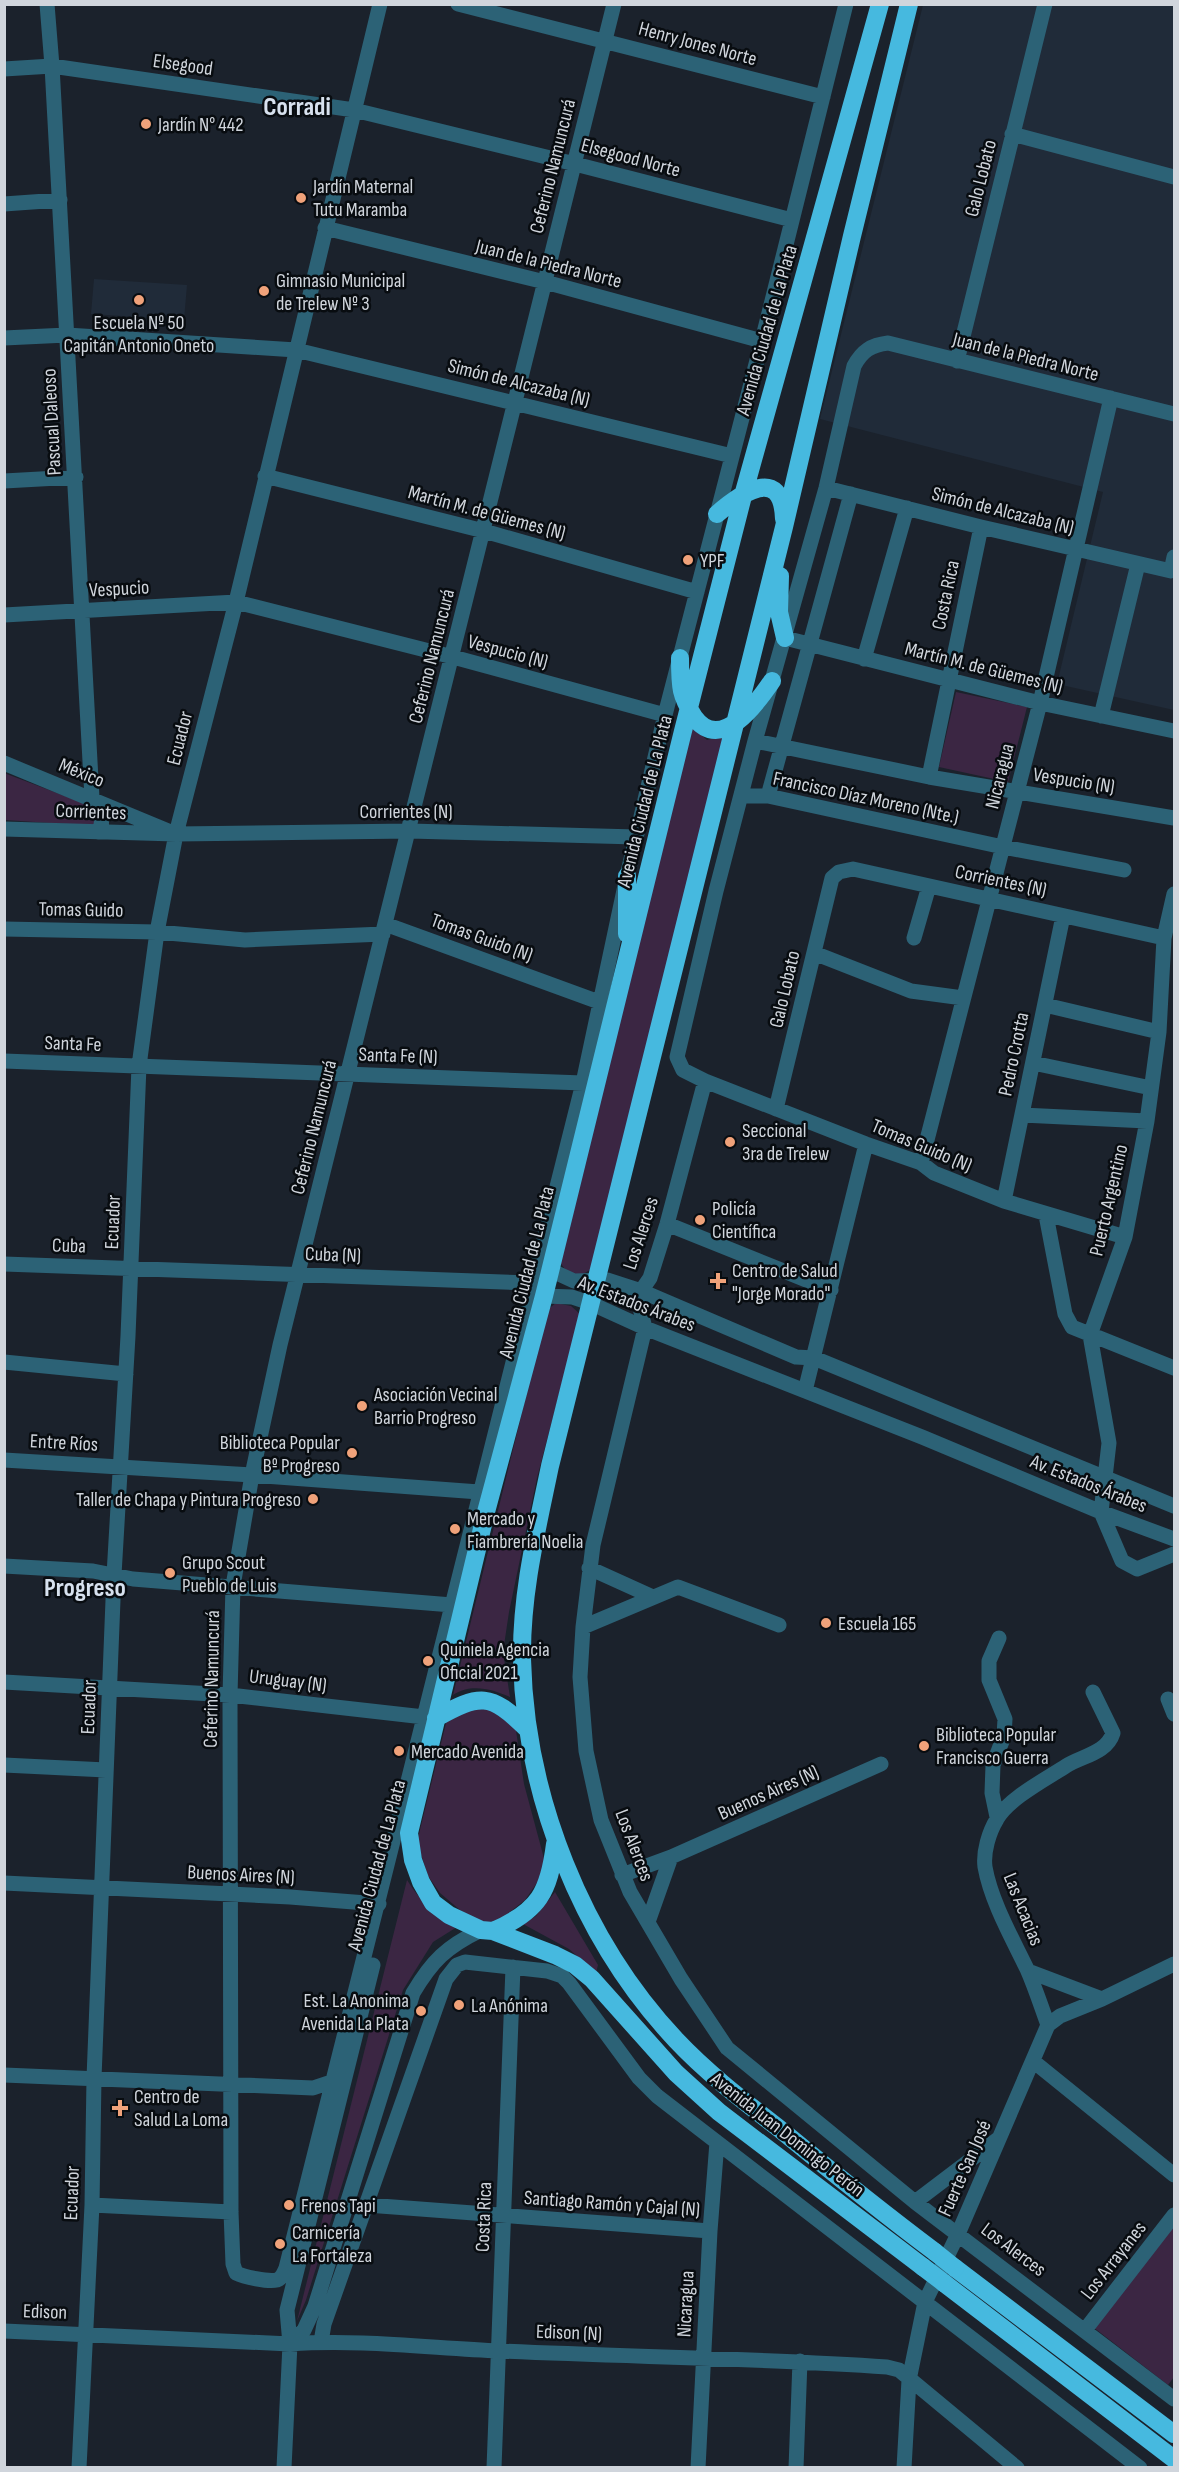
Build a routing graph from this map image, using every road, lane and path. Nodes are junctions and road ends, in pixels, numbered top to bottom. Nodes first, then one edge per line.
1 (47, 4) edge
2 (380, 4) edge
3 (458, 4) edge
4 (614, 4) edge
5 (846, 4) edge
6 (880, 4) edge
7 (909, 4) edge
8 (1045, 4) edge
9 (605, 40) junction
10 (52, 66) junction
11 (4, 69) edge
12 (823, 97) junction
13 (354, 110) junction
14 (1012, 134) junction
15 (575, 164) junction
16 (1174, 177) edge
17 (60, 200) junction
18 (4, 204) edge
19 (792, 220) junction
20 (325, 228) junction
21 (545, 282) junction
22 (67, 335) junction
23 (4, 338) edge
24 (762, 341) junction
25 (296, 350) junction
26 (957, 361) junction
27 (1111, 398) junction
28 (516, 402) junction
29 (1174, 414) edge
30 (732, 456) junction
31 (265, 476) junction
32 (75, 477) junction
33 (4, 481) edge
34 (826, 488) junction
35 (744, 492) junction
36 (852, 494) junction
37 (907, 508) junction
38 (717, 514) junction
39 (784, 527) junction
40 (981, 528) junction
41 (484, 531) junction
42 (1076, 550) junction
43 (1137, 564) junction
44 (1173, 564) edge
45 (697, 592) junction
46 (236, 602) junction
47 (81, 611) junction
48 (4, 615) edge
49 (785, 638) junction
50 (808, 645) junction
51 (453, 657) junction
52 (680, 658) junction
53 (864, 659) junction
54 (772, 681) junction
55 (948, 681) junction
56 (1040, 703) junction
57 (689, 710) junction
58 (665, 715) junction
59 (1101, 716) junction
60 (734, 724) junction
61 (1174, 731) edge
62 (755, 741) junction
63 (782, 745) junction
64 (4, 764) edge
65 (929, 777) junction
66 (1017, 792) junction
67 (741, 796) junction
68 (768, 796) junction
69 (92, 798) junction
70 (1174, 818) edge
71 (4, 829) edge
72 (410, 831) junction
73 (98, 832) junction
74 (176, 834) junction
75 (636, 837) junction
76 (1003, 847) junction
77 (1124, 870) dead end
78 (627, 876) junction
79 (832, 878) joint
80 (929, 886) junction
81 (1174, 894) edge
82 (989, 900) junction
83 (1063, 916) junction
84 (4, 929) edge
85 (384, 929) junction
86 (157, 932) junction
87 (915, 938) dead end
88 (1164, 938) junction
89 (814, 953) junction
90 (626, 968) junction
91 (963, 998) junction
92 (599, 1002) junction
93 (1045, 1005) junction
94 (1159, 1032) junction
95 (4, 1061) edge
96 (1033, 1063) junction
97 (139, 1066) junction
98 (347, 1075) junction
99 (705, 1081) junction
100 (583, 1083) junction
101 (1150, 1088) junction
102 (776, 1109) junction
103 (1022, 1115) junction
104 (1147, 1122) junction
105 (866, 1144) junction
106 (921, 1163) junction
107 (1004, 1201) junction
108 (1046, 1215) junction
109 (667, 1224) junction
110 (1125, 1237) junction
111 (4, 1264) edge
112 (132, 1268) junction
113 (550, 1270) junction
114 (298, 1273) junction
115 (601, 1281) junction
116 (538, 1289) junction
117 (831, 1290) junction
118 (641, 1291) junction
119 (594, 1306) junction
120 (645, 1328) junction
121 (1090, 1335) junction
122 (814, 1359) junction
123 (4, 1362) edge
124 (1174, 1368) edge
125 (126, 1374) junction
126 (805, 1391) junction
127 (4, 1460) edge
128 (121, 1467) junction
129 (252, 1475) junction
130 (1105, 1478) junction
131 (479, 1492) junction
132 (1174, 1506) edge
133 (486, 1512) junction
134 (1101, 1512) junction
135 (1174, 1539) edge
136 (467, 1548) junction
137 (1174, 1554) edge
138 (4, 1566) edge
139 (589, 1568) junction
140 (114, 1575) junction
141 (233, 1586) junction
142 (652, 1597) junction
143 (452, 1605) junction
144 (779, 1625) dead end
145 (583, 1627) junction
146 (999, 1638) dead end
147 (4, 1682) edge
148 (110, 1688) junction
149 (1093, 1692) dead end
150 (230, 1695) junction
151 (1168, 1700) dead end
152 (1174, 1714) edge
153 (430, 1717) junction
154 (527, 1729) junction
155 (881, 1764) dead end
156 (4, 1765) edge
157 (106, 1770) junction
158 (399, 1815) junction
159 (997, 1817) junction
160 (409, 1833) junction
161 (555, 1842) junction
162 (672, 1857) junction
163 (398, 1865) junction
164 (622, 1875) junction
165 (4, 1884) edge
166 (101, 1889) junction
167 (231, 1894) junction
168 (379, 1904) junction
169 (648, 1922) junction
170 (487, 1930) junction
171 (1174, 1965) edge
172 (513, 1967) junction
173 (1028, 1971) junction
174 (1102, 2000) junction
175 (1048, 2025) junction
176 (353, 2047) junction
177 (1033, 2061) junction
178 (4, 2075) edge
179 (94, 2078) junction
180 (332, 2082) junction
181 (232, 2084) junction
182 (370, 2126) junction
183 (1000, 2137) junction
184 (717, 2142) junction
185 (378, 2175) junction
186 (1174, 2175) edge
187 (915, 2202) junction
188 (92, 2205) junction
189 (367, 2205) junction
190 (231, 2212) junction
191 (1174, 2215) edge
192 (504, 2216) junction
193 (710, 2231) junction
194 (958, 2234) junction
195 (244, 2277) joint
196 (925, 2302) junction
197 (1085, 2330) junction
198 (4, 2331) edge
199 (85, 2334) junction
200 (321, 2342) junction
201 (290, 2344) junction
202 (500, 2351) junction
203 (703, 2358) junction
204 (800, 2361) junction
205 (909, 2380) junction
206 (1174, 2399) edge
207 (1174, 2434) edge
208 (1174, 2459) edge
209 (1136, 2466) edge
210 (79, 2468) edge
211 (284, 2468) edge
212 (494, 2468) edge
213 (698, 2468) edge
214 (796, 2468) edge
215 (904, 2468) edge
216 (1017, 2468) edge

1 - 10 street, Pascual Daleoso
2 - 13 street, Ecuador
3 - 9 street, Henry Jones Norte
4 - 9 street, Ceferino Namuncurá
5 - 12 street, Avenida Ciudad de La Plata
6 - 35 highway, Avenida Ciudad de La Plata
7 - 39 highway
8 - 14 street, Galo Lobato
9 - 12 street, Henry Jones Norte
9 - 15 street, Ceferino Namuncurá
10 - 11 street, Elsegood
10 - 13 street, Elsegood
10 - 17 street, Pascual Daleoso
12 - 19 street, Avenida Ciudad de La Plata
13 - 15 street, Elsegood Norte
13 - 20 street, Ecuador
14 - 16 street
14 - 26 street, Galo Lobato
15 - 19 street, Elsegood Norte
15 - 21 street, Ceferino Namuncurá
17 - 18 street
17 - 22 street, Pascual Daleoso
19 - 24 street, Avenida Ciudad de La Plata
20 - 21 street, Juan de la Piedra Norte
20 - 25 street, Ecuador
21 - 24 street, Juan de la Piedra Norte
21 - 28 street, Ceferino Namuncurá
22 - 23 street, Simón de Alcazaba (N)
22 - 25 street, Simón de Alcazaba (N)
22 - 32 street, Pascual Daleoso
24 - 30 street, Avenida Ciudad de La Plata
25 - 28 street, Simón de Alcazaba (N)
25 - 31 street, Ecuador
26 - 27 street, Juan de la Piedra Norte
26 - 34 street, Juan de la Piedra Norte
27 - 29 street, Juan de la Piedra Norte
27 - 42 street, Nicaragua
28 - 30 street, Simón de Alcazaba (N)
28 - 41 street, Ceferino Namuncurá
30 - 38 street, Avenida Ciudad de La Plata
31 - 41 street, Martín M. de Güemes (N)
31 - 46 street, Ecuador
32 - 33 street
32 - 47 street, Pascual Daleoso
34 - 36 street, Simón de Alcazaba (N)
34 - 49 street
35 - 38 highway
35 - 39 highway
35 - 57 highway, Avenida Ciudad de La Plata
36 - 37 street, Simón de Alcazaba (N)
36 - 50 street
37 - 40 street, Simón de Alcazaba (N)
37 - 53 street
38 - 45 street, Avenida Ciudad de La Plata
39 - 49 highway
39 - 60 highway
40 - 42 street, Simón de Alcazaba (N)
40 - 55 street, Costa Rica
41 - 45 street, Martín M. de Güemes (N)
41 - 51 street, Ceferino Namuncurá
42 - 43 street, Simón de Alcazaba (N)
42 - 56 street, Nicaragua
43 - 44 street, Simón de Alcazaba (N)
43 - 59 street
45 - 52 street, Avenida Ciudad de La Plata
46 - 47 street, Vespucio
46 - 51 street, Vespucio (N)
46 - 74 street, Ecuador
47 - 48 street, Vespucio
47 - 69 street, Pascual Daleoso
49 - 50 street, Martín M. de Güemes (N)
49 - 54 street
50 - 53 street, Martín M. de Güemes (N)
50 - 63 street
51 - 58 street, Vespucio (N)
51 - 72 street, Ceferino Namuncurá
52 - 57 highway
52 - 58 street, Avenida Ciudad de La Plata
53 - 55 street, Martín M. de Güemes (N)
54 - 60 highway
54 - 62 street
55 - 56 street, Martín M. de Güemes (N)
55 - 65 street, Costa Rica
56 - 59 street, Martín M. de Güemes (N)
56 - 66 street, Nicaragua
57 - 60 highway
57 - 90 highway, Avenida Ciudad de La Plata
58 - 75 street, Avenida Ciudad de La Plata
59 - 61 street, Martín M. de Güemes (N)
60 - 115 highway
62 - 63 street, Vespucio (N)
62 - 67 street
63 - 65 street, Vespucio (N)
63 - 68 street
64 - 69 street, México
65 - 66 street, Vespucio (N)
66 - 70 street, Vespucio (N)
66 - 76 street, Nicaragua
67 - 68 street, Francisco Díaz Moreno (Nte.)
67 - 99 street
68 - 76 street, Francisco Díaz Moreno (Nte.)
69 - 73 street, Pascual Daleoso
69 - 74 street, México
71 - 73 street, Corrientes
72 - 74 street, Corrientes (N)
72 - 75 street, Corrientes (N)
72 - 85 street, Ceferino Namuncurá
73 - 74 street, Corrientes
74 - 86 street, Ecuador
75 - 78 street, Avenida Ciudad de La Plata
76 - 77 street, Francisco Díaz Moreno (Nte.)
76 - 82 street, Nicaragua
78 - 90 highway
78 - 92 street, Avenida Ciudad de La Plata
79 - 80 street, Corrientes (N)
79 - 89 street, Galo Lobato
80 - 82 street, Corrientes (N)
80 - 87 street
81 - 88 street, Puerto Argentino
82 - 83 street, Corrientes (N)
82 - 91 street, Nicaragua
83 - 88 street, Corrientes (N)
83 - 93 street, Pedro Crotta
84 - 86 street, Tomas Guido
85 - 86 street, Tomas Guido (N)
85 - 92 street, Tomas Guido (N)
85 - 98 street, Ceferino Namuncurá
86 - 97 street, Ecuador
88 - 94 street, Puerto Argentino
89 - 91 street
89 - 102 street, Galo Lobato
90 - 113 highway, Avenida Ciudad de La Plata
91 - 106 street, Nicaragua
92 - 100 street, Avenida Ciudad de La Plata
93 - 94 street
93 - 96 street, Pedro Crotta
94 - 101 street, Puerto Argentino
95 - 97 street, Santa Fe
96 - 101 street
96 - 103 street, Pedro Crotta
97 - 98 street, Santa Fe (N)
97 - 112 street, Ecuador
98 - 100 street, Santa Fe (N)
98 - 114 street, Ceferino Namuncurá
99 - 102 street, Tomas Guido (N)
99 - 109 street, Los Alerces
100 - 116 street, Avenida Ciudad de La Plata
101 - 104 street, Puerto Argentino
102 - 105 street, Tomas Guido (N)
103 - 104 street
103 - 107 street, Pedro Crotta
104 - 110 street, Puerto Argentino
105 - 106 street, Tomas Guido (N)
105 - 117 street
106 - 107 street, Tomas Guido (N)
107 - 108 street, Tomas Guido (N)
108 - 110 street, Tomas Guido (N)
108 - 121 street
109 - 117 street
109 - 118 street, Los Alerces
110 - 121 street, Puerto Argentino
111 - 112 street, Cuba
112 - 114 street, Cuba (N)
112 - 125 street, Ecuador
113 - 115 street, Av. Estados Árabes
113 - 116 highway, Avenida Ciudad de La Plata
114 - 116 street, Cuba (N)
114 - 129 street, Ceferino Namuncurá
115 - 118 street, Av. Estados Árabes
115 - 119 highway
116 - 119 street, Av. Estados Árabes
116 - 131 street, Avenida Ciudad de La Plata
116 - 133 highway, Avenida Ciudad de La Plata
117 - 122 street
118 - 120 street, Los Alerces
118 - 122 street, Av. Estados Árabes
119 - 120 street, Av. Estados Árabes
119 - 154 highway
120 - 126 street, Av. Estados Árabes
120 - 139 street, Los Alerces
121 - 124 street
121 - 130 street, Puerto Argentino
122 - 126 street
122 - 130 street, Av. Estados Árabes
123 - 125 street
125 - 128 street, Ecuador
126 - 134 street, Av. Estados Árabes
127 - 128 street, Entre Ríos
128 - 129 street, Entre Ríos
128 - 140 street, Ecuador
129 - 131 street, Entre Ríos
129 - 141 street, Ceferino Namuncurá
130 - 132 street, Av. Estados Árabes
130 - 134 street, Puerto Argentino
131 - 133 highway
131 - 136 street, Avenida Ciudad de La Plata
133 - 136 highway
133 - 153 highway, Avenida Ciudad de La Plata
134 - 135 street, Av. Estados Árabes
134 - 137 street
136 - 143 street, Avenida Ciudad de La Plata
138 - 140 street
139 - 142 street
139 - 145 street, Los Alerces
140 - 141 street
140 - 148 street, Ecuador
141 - 143 street
141 - 150 street, Ceferino Namuncurá
142 - 144 street
142 - 145 street
143 - 153 street, Avenida Ciudad de La Plata
145 - 164 street, Los Alerces
146 - 159 street
147 - 148 street, Uruguay (N)
148 - 150 street, Uruguay (N)
148 - 157 street, Ecuador
149 - 159 street, Las Acacias
150 - 153 street, Uruguay (N)
150 - 167 street, Ceferino Namuncurá
151 - 152 street
153 - 154 highway
153 - 158 street, Avenida Ciudad de La Plata
153 - 160 highway, Avenida Ciudad de La Plata
154 - 161 highway
155 - 162 street, Buenos Aires (N)
156 - 157 street
157 - 166 street, Ecuador
158 - 163 street
158 - 168 street, Avenida Ciudad de La Plata
159 - 173 street, Las Acacias
160 - 163 street, Avenida Ciudad de La Plata
160 - 170 highway, Avenida Juan Domingo Perón
161 - 170 highway
161 - 207 highway, Avenida Juan Domingo Perón, bridge
162 - 164 street, Buenos Aires (N)
162 - 169 street
163 - 176 street, Avenida Ciudad de La Plata
164 - 169 street, Los Alerces
165 - 166 street, Buenos Aires (N)
166 - 167 street, Buenos Aires (N)
166 - 179 street, Ecuador
167 - 168 street, Buenos Aires (N)
167 - 181 street, Ceferino Namuncurá
168 - 180 street, Avenida Ciudad de La Plata
169 - 187 street, Los Alerces
170 - 182 street
170 - 208 highway, Avenida Juan Domingo Perón, bridge
171 - 174 street
172 - 184 street
172 - 185 street
172 - 192 street, Costa Rica
173 - 174 street
173 - 175 street, Las Acacias
174 - 175 street
175 - 177 street, Fuerte San José
176 - 180 street
176 - 201 street, Avenida Ciudad de La Plata
177 - 183 street, Fuerte San José
177 - 186 street
178 - 179 street
179 - 181 street
179 - 188 street, Ecuador
180 - 181 street
180 - 195 street, Avenida Ciudad de La Plata
181 - 190 street, Ceferino Namuncurá
182 - 185 street
182 - 201 street
183 - 187 street
183 - 194 street, Fuerte San José
184 - 193 street, Nicaragua
184 - 196 street
185 - 189 street
187 - 194 street, Los Alerces
188 - 190 street
188 - 199 street, Ecuador
189 - 192 street, Santiago Ramón y Cajal (N)
189 - 200 street
190 - 195 street, Ceferino Namuncurá
191 - 197 street, Los Arrayanes
192 - 193 street, Santiago Ramón y Cajal (N)
192 - 202 street, Costa Rica
193 - 203 street, Nicaragua
194 - 196 street, Fuerte San José
194 - 197 street, Los Alerces
196 - 205 street, Fuerte San José
196 - 209 street
197 - 206 street, Los Alerces
198 - 199 street, Edison
199 - 201 street, Edison (N)
199 - 210 street, Ecuador
200 - 201 street, Edison (N)
200 - 202 street, Edison (N)
201 - 211 street, Avenida Ciudad de La Plata
202 - 203 street, Edison (N)
202 - 212 street, Costa Rica
203 - 204 street, Edison (N)
203 - 213 street, Nicaragua
204 - 205 street, Edison (N)
204 - 214 street
205 - 215 street, Fuerte San José
205 - 216 street, Edison (N)

